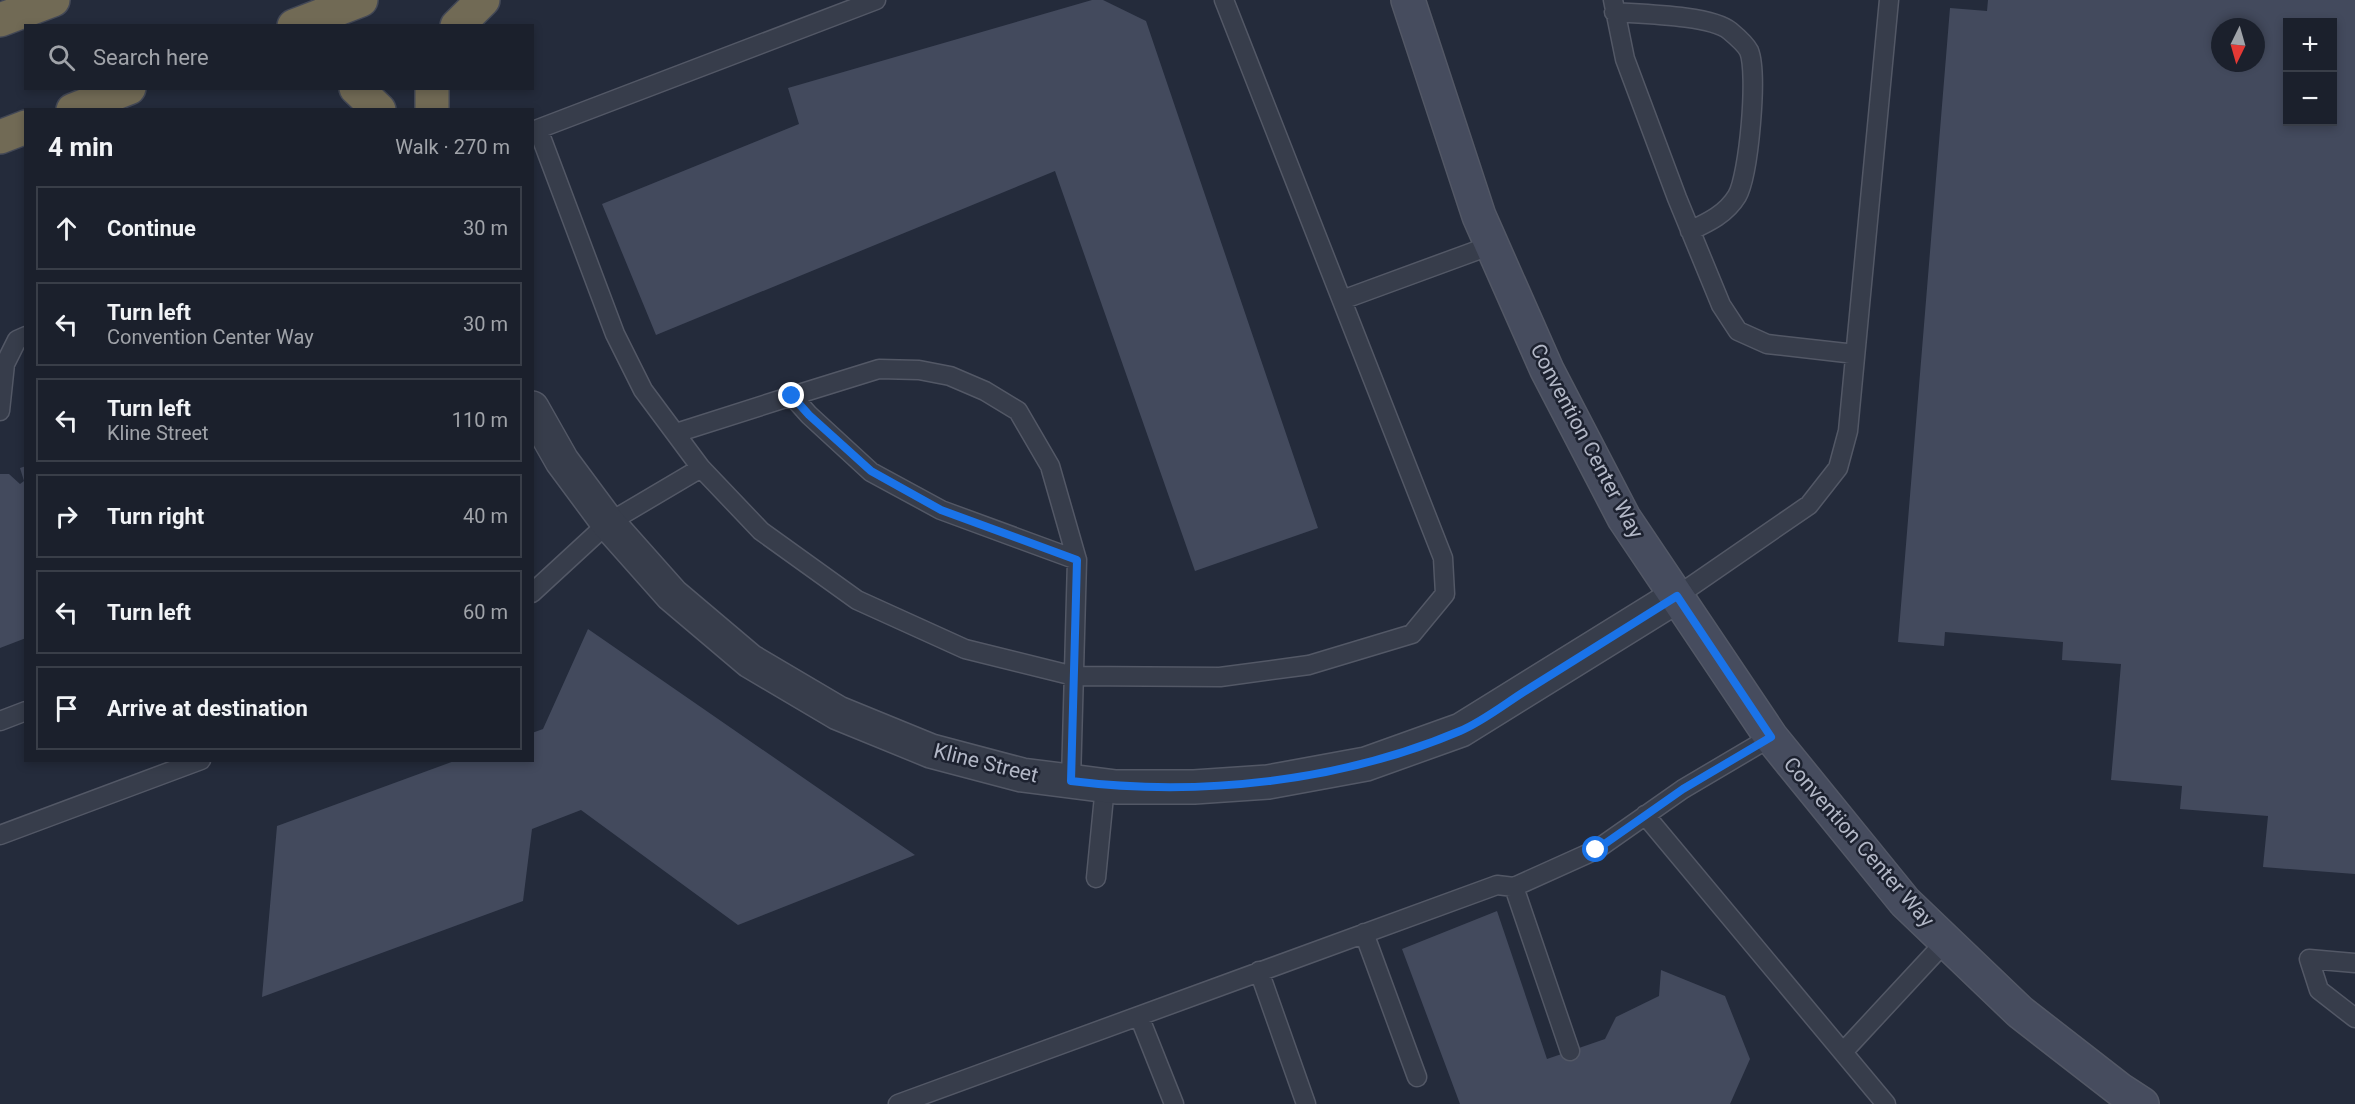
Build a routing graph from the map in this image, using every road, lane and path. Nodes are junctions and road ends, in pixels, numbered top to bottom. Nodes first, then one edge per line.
1 (53, 0) edge
2 (361, 0) edge
3 (483, 0) edge
4 (876, 0) edge
5 (1224, 0) edge
6 (1408, 0) edge
7 (1889, 0) edge
8 (1613, 6) edge
9 (0, 20) edge
10 (299, 24) edge
11 (459, 24) edge
12 (124, 90) edge
13 (358, 90) edge
14 (432, 90) edge
15 (78, 108) edge
16 (377, 108) edge
17 (432, 108) edge
18 (24, 128) edge
19 (0, 137) edge
20 (1690, 231) junction
21 (1492, 245) junction
22 (1342, 300) junction
23 (24, 337) edge
24 (1855, 354) junction
25 (792, 396) junction
26 (0, 411) edge
27 (534, 412) edge
28 (676, 433) junction
29 (701, 468) junction
30 (608, 523) junction
31 (1077, 560) junction
32 (534, 591) edge
33 (1677, 596) junction
34 (1074, 676) junction
35 (24, 712) edge
36 (0, 721) edge
37 (1771, 737) junction
38 (196, 762) edge
39 (1071, 781) junction
40 (1106, 786) junction
41 (1645, 815) junction
42 (0, 835) edge
43 (1096, 878) dead end
44 (1514, 887) junction
45 (1364, 933) junction
46 (1946, 941) junction
47 (2355, 963) edge
48 (1259, 971) junction
49 (1139, 1016) junction
50 (2355, 1018) edge
51 (1570, 1052) dead end
52 (1843, 1052) junction
53 (1417, 1077) dead end
54 (2123, 1099) edge
55 (1883, 1101) edge
56 (898, 1104) edge
57 (1174, 1104) edge
58 (1306, 1104) edge
59 (1863, 1104) edge

1 - 9 highway
2 - 10 highway
3 - 11 highway
4 - 28 lane
5 - 22 lane
6 - 21 street, Convention Center Way
7 - 24 lane
8 - 20 lane
8 - 20 lane
12 - 15 highway
13 - 16 highway
14 - 17 highway
18 - 19 highway
20 - 24 lane
21 - 22 lane
21 - 33 street, Convention Center Way
22 - 34 lane
23 - 26 lane
24 - 33 lane
25 - 28 lane
25 - 31 lane
25 - 31 lane
27 - 30 street, Kline Street
28 - 29 lane
29 - 30 lane
29 - 34 lane
30 - 32 lane
30 - 39 street, Kline Street
31 - 34 lane
33 - 37 street, Convention Center Way
33 - 40 street, Kline Street
34 - 39 lane
35 - 36 lane
37 - 41 lane
37 - 46 street, Convention Center Way
38 - 42 lane
39 - 40 street, Kline Street
40 - 43 lane
41 - 44 lane
41 - 52 lane
44 - 45 lane
44 - 51 lane
45 - 48 lane
45 - 53 lane
46 - 52 lane
46 - 54 street, Convention Center Way
47 - 50 lane
48 - 49 lane
48 - 58 lane
49 - 56 lane
49 - 57 lane
52 - 55 lane
55 - 59 lane

